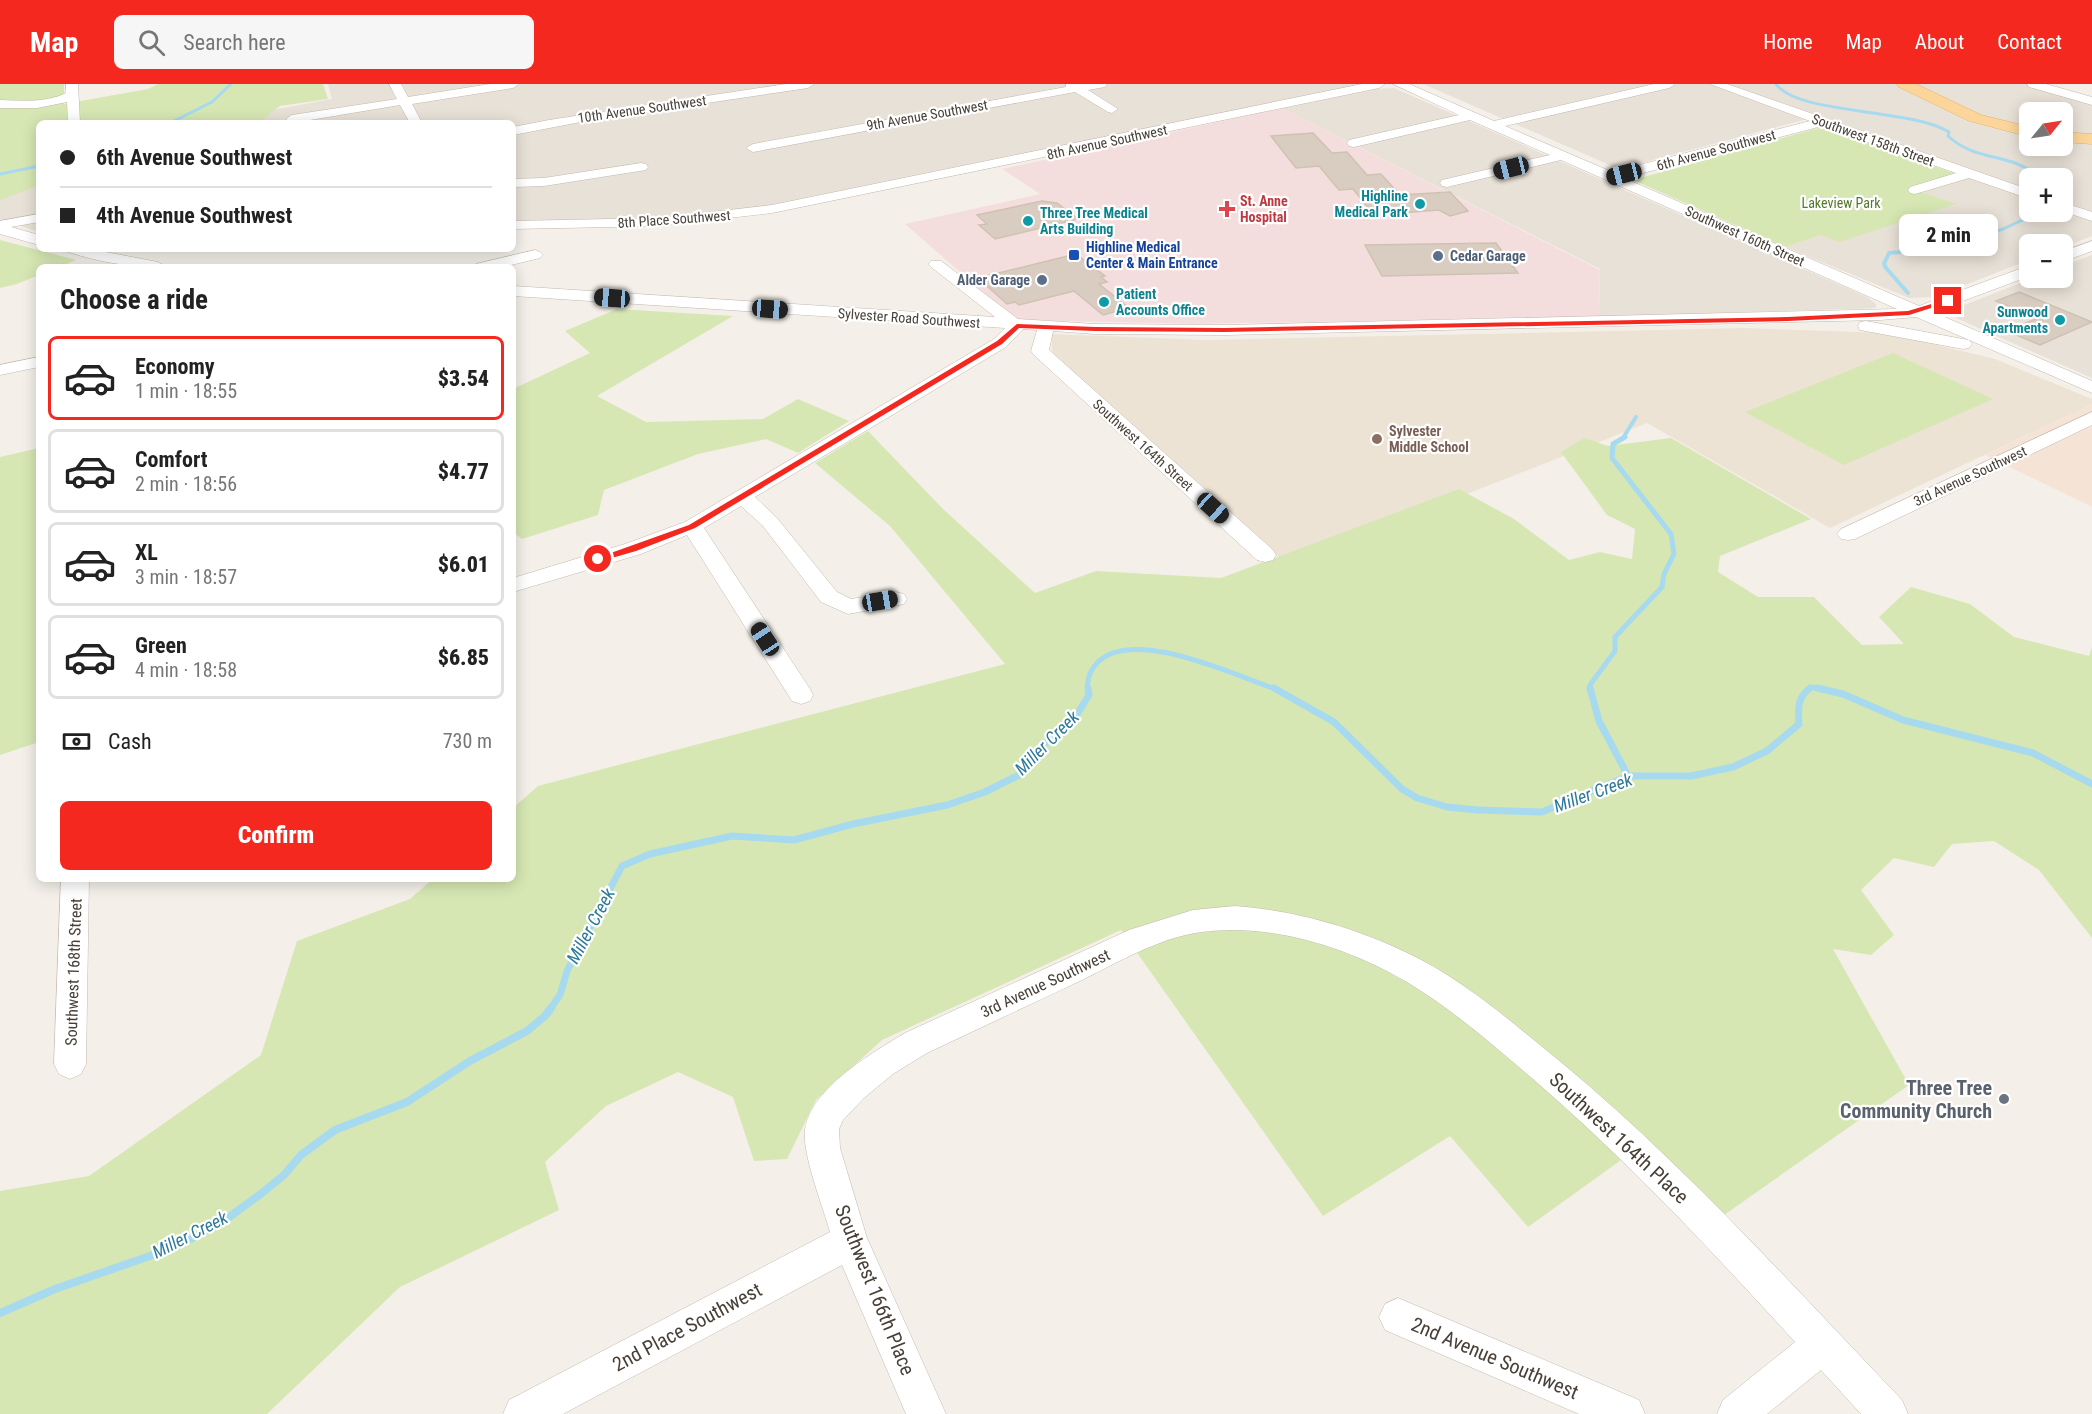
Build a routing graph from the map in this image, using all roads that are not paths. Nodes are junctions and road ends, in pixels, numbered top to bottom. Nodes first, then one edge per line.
1 (395, 84) edge
2 (513, 84) edge
3 (729, 84) edge
4 (807, 84) edge
5 (1101, 84) edge
6 (1379, 84) edge
7 (1399, 84) edge
8 (1669, 84) edge
9 (1716, 84) edge
10 (1904, 84) edge
11 (2033, 84) edge
12 (1073, 86) edge
13 (72, 89) edge
14 (742, 95) junction
15 (404, 101) junction
16 (2092, 101) edge
17 (0, 104) edge
18 (1112, 109) dead end
19 (1471, 116) junction
20 (292, 119) dead end
21 (74, 120) edge
22 (414, 120) edge
23 (1822, 122) junction
24 (1493, 126) junction
25 (2019, 129) edge
26 (516, 131) edge
27 (2073, 138) edge
28 (2092, 140) edge
29 (1354, 143) dead end
30 (753, 148) dead end
31 (1562, 156) junction
32 (641, 167) dead end
33 (1969, 174) junction
34 (1610, 177) junction
35 (516, 183) edge
36 (1447, 183) dead end
37 (1916, 190) dead end
38 (2019, 191) edge
39 (834, 198) joint
40 (2073, 210) edge
41 (2092, 217) edge
42 (36, 219) edge
43 (516, 225) edge
44 (0, 227) edge
45 (36, 239) edge
46 (2092, 246) edge
47 (84, 252) edge
48 (2073, 254) edge
49 (535, 255) dead end
50 (139, 264) edge
51 (495, 264) edge
52 (936, 264) dead end
53 (2019, 274) edge
54 (516, 291) edge
55 (1918, 312) junction
56 (1788, 319) junction
57 (1017, 326) junction
58 (1046, 327) junction
59 (36, 363) edge
60 (0, 370) edge
61 (2088, 385) edge
62 (2092, 418) edge
63 (742, 496) junction
64 (692, 526) junction
65 (1848, 534) dead end
66 (1264, 555) dead end
67 (516, 584) edge
68 (896, 598) dead end
69 (801, 695) dead end
70 (75, 882) edge
71 (1303, 928) joint
72 (70, 1064) dead end
73 (822, 1129) joint
74 (850, 1241) junction
75 (1398, 1317) dead end
76 (1822, 1344) junction
77 (523, 1414) edge
78 (926, 1414) edge
79 (1625, 1414) edge
80 (1737, 1414) edge
81 (1888, 1414) edge

1 - 15 street
2 - 15 street
3 - 14 street
4 - 14 street, 10th Avenue Southwest
5 - 12 street, 9th Avenue Southwest
6 - 39 street, 8th Avenue Southwest
7 - 19 street, Southwest 160th Street
8 - 24 street
9 - 23 street, Southwest 158th Street
10 - 25 main road
11 - 16 street
12 - 18 street
12 - 30 street, 9th Avenue Southwest
13 - 17 street
13 - 21 street
14 - 26 street, 10th Avenue Southwest
15 - 20 street
15 - 22 street
19 - 24 street, Southwest 160th Street
19 - 29 street
23 - 33 street, Southwest 158th Street
23 - 34 street, 6th Avenue Southwest
24 - 31 street, Southwest 160th Street
27 - 28 main road
31 - 34 street, Southwest 160th Street
31 - 36 street
32 - 35 street
33 - 37 street
33 - 38 street, Southwest 158th Street
34 - 55 street, Southwest 160th Street
39 - 43 street, 8th Place Southwest
40 - 41 street
42 - 44 street
44 - 45 street
46 - 48 street
47 - 50 street
49 - 51 street
52 - 57 street
53 - 55 street
54 - 57 street, Sylvester Road Southwest
55 - 56 street, Sylvester Road Southwest
55 - 61 street, Southwest 160th Street
56 - 58 street, Sylvester Road Southwest
56 - 61 street
57 - 58 street, Sylvester Road Southwest
57 - 63 street
58 - 66 street, Southwest 164th Street
59 - 60 street
62 - 65 street, 3rd Avenue Southwest
63 - 64 street
63 - 68 street
64 - 67 street
64 - 69 street
70 - 72 street, Southwest 168th Street
71 - 73 street, 3rd Avenue Southwest
71 - 76 street, Southwest 164th Place
73 - 74 street, Southwest 166th Place
74 - 77 street, 2nd Place Southwest
74 - 78 street, Southwest 166th Place
75 - 79 street, 2nd Avenue Southwest
76 - 80 street
76 - 81 street, Southwest 164th Place

